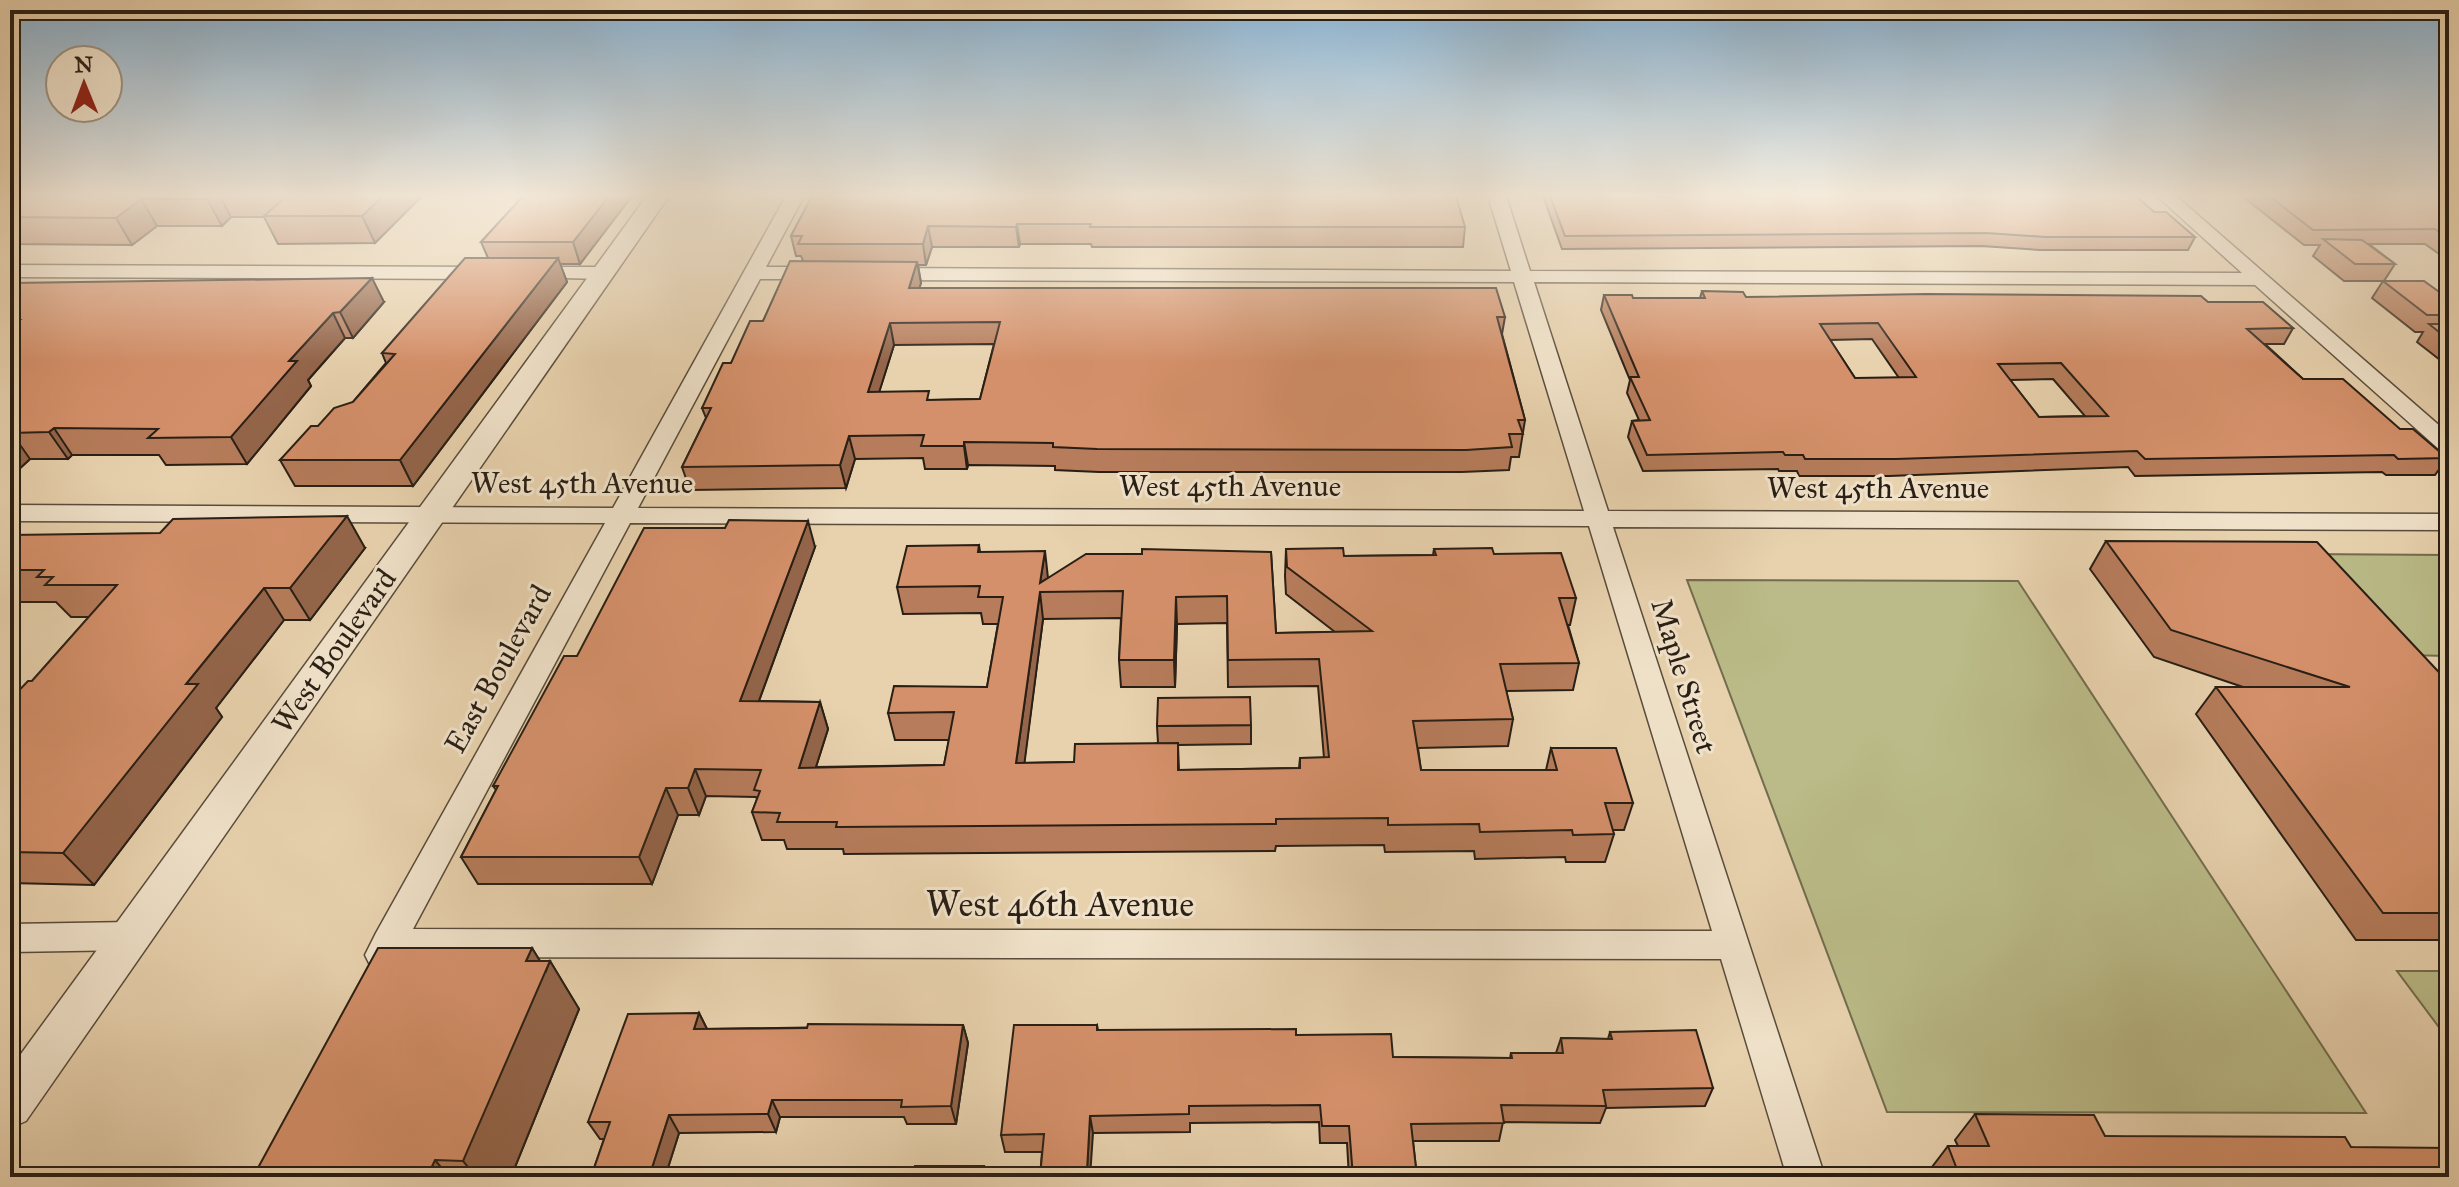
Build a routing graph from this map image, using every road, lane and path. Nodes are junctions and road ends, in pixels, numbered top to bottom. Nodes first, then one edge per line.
1 (618, 251) edge
2 (765, 251) edge
3 (1513, 251) edge
4 (2228, 251) edge
5 (10, 271) edge
6 (603, 273) junction
7 (753, 273) junction
8 (834, 274) edge
9 (864, 274) edge
10 (1521, 277) junction
11 (2259, 279) junction
12 (2449, 446) edge
13 (10, 513) edge
14 (432, 514) junction
15 (621, 515) junction
16 (1599, 519) junction
17 (2449, 522) edge
18 (131, 936) junction
19 (10, 938) edge
20 (388, 943) junction
21 (1733, 945) junction
22 (366, 985) edge
23 (10, 1106) edge
24 (1806, 1177) edge

1 - 6 street, West Boulevard
2 - 7 street, East Boulevard
3 - 10 street, Maple Street
4 - 11 street
5 - 6 street
6 - 14 street, West Boulevard
7 - 8 street
7 - 15 street, East Boulevard
9 - 10 street
10 - 11 street
10 - 16 street, Maple Street
11 - 12 street
13 - 14 street, West 45th Avenue
14 - 15 street, West 45th Avenue
14 - 18 street, West Boulevard
15 - 16 street, West 45th Avenue
15 - 20 street, East Boulevard
16 - 17 street, West 45th Avenue
16 - 21 street, Maple Street
18 - 19 street
18 - 23 street, West Boulevard
20 - 21 street, West 46th Avenue
20 - 22 street, East Boulevard
21 - 24 street, Maple Street

